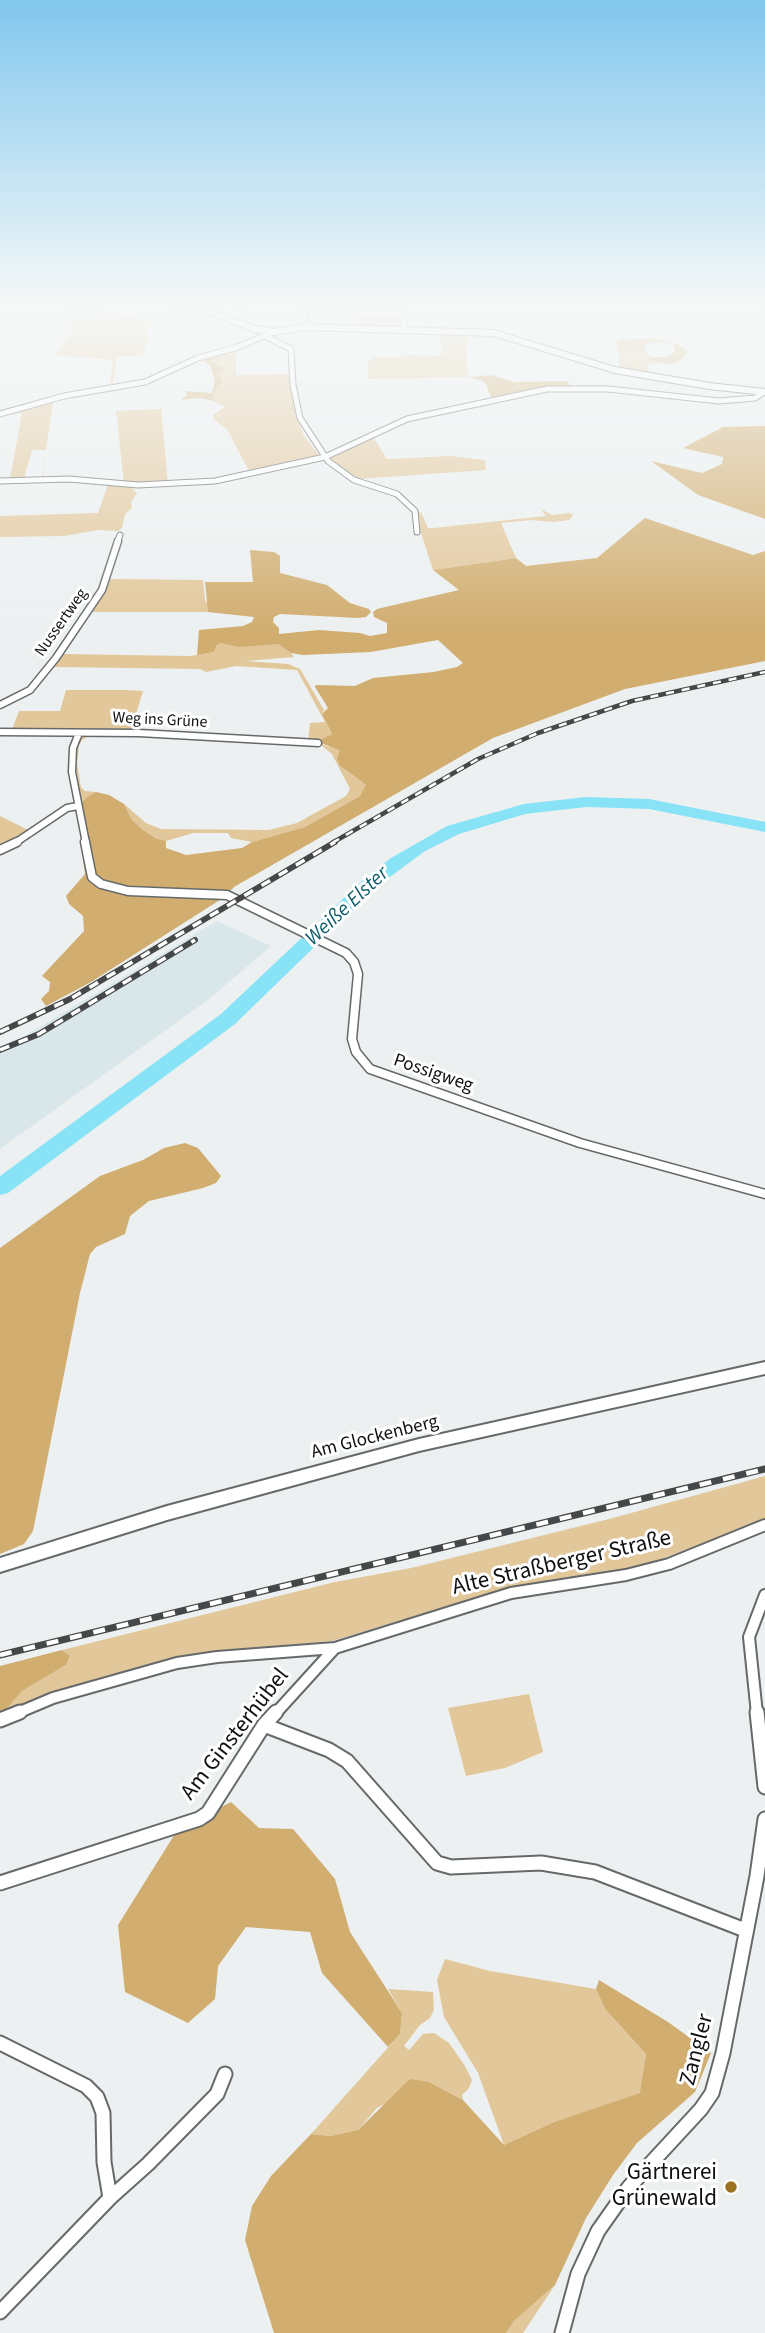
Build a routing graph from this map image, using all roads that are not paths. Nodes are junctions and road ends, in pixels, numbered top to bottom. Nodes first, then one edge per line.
1 (299, 415) edge
2 (426, 415) edge
3 (325, 457) junction
4 (0, 481) edge
5 (417, 532) dead end
6 (120, 535) dead end
7 (0, 705) edge
8 (0, 732) edge
9 (79, 733) junction
10 (318, 743) dead end
11 (78, 806) junction
12 (0, 850) edge
13 (294, 929) joint
14 (765, 1194) edge
15 (765, 1368) edge
16 (765, 1525) edge
17 (0, 1565) edge
18 (765, 1595) edge
19 (335, 1648) junction
20 (0, 1720) edge
21 (264, 1725) junction
22 (765, 1787) edge
23 (765, 1819) edge
24 (0, 1883) edge
25 (745, 1930) junction
26 (0, 2043) edge
27 (225, 2074) dead end
28 (110, 2198) junction
29 (0, 2312) edge
30 (562, 2333) edge

1 - 3 street
2 - 3 street
3 - 4 street
3 - 5 street
6 - 7 street, Nussertweg
8 - 9 street, Weg ins Grüne
9 - 10 street, Weg ins Grüne
9 - 11 street, Possigweg
11 - 12 street
11 - 13 street, Possigweg
13 - 14 street, Possigweg
15 - 17 main road, Am Glockenberg
16 - 19 street, Alte Straßberger Straße
18 - 22 street
19 - 20 street, Alte Straßberger Straße
19 - 21 street, Am Ginsterhübel
21 - 24 street, Am Ginsterhübel
21 - 25 street
23 - 25 street, Zangler
25 - 30 street, Zangler
26 - 28 street
27 - 28 street
28 - 29 street

